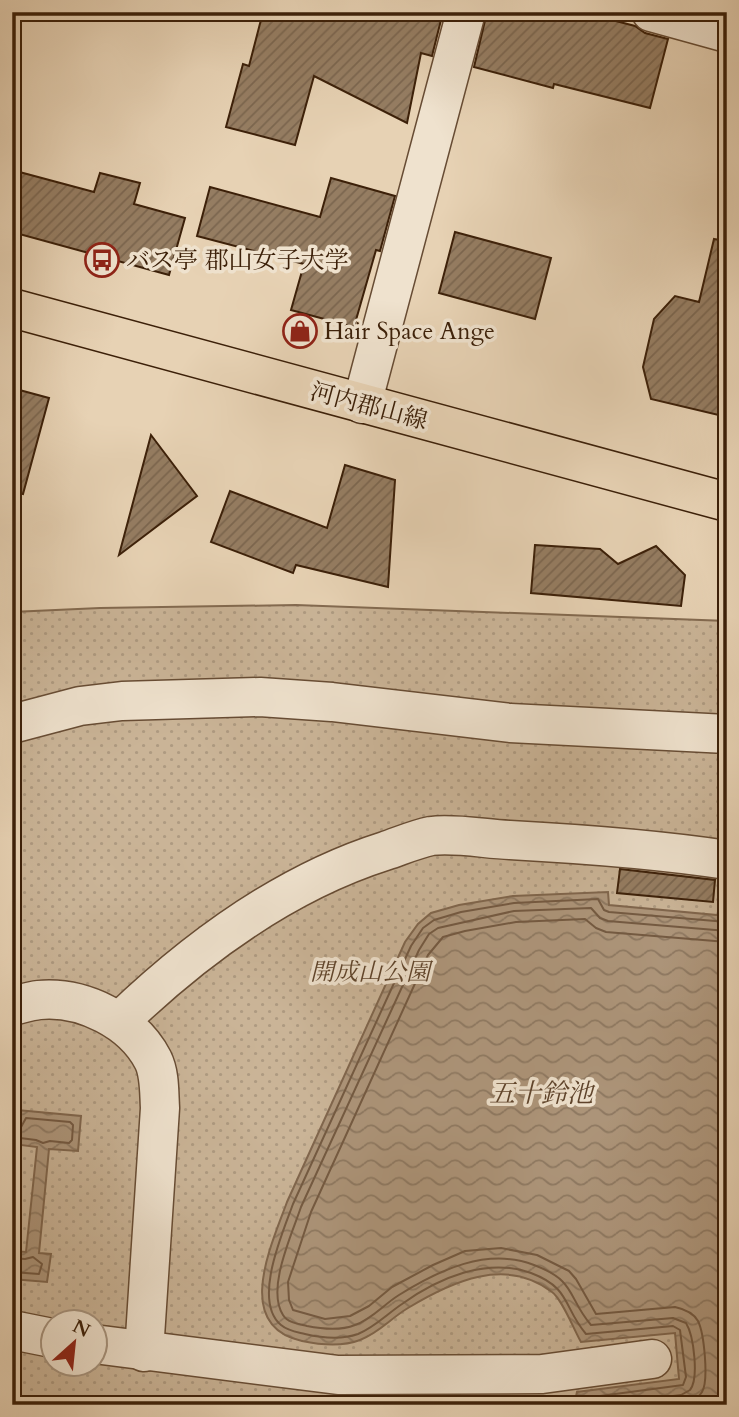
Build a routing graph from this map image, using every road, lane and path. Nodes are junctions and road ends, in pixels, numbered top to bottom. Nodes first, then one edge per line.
1 (466, 12) edge
2 (651, 12) edge
3 (727, 33) edge
4 (12, 308) edge
5 (362, 404) junction
6 (727, 502) edge
7 (12, 724) edge
8 (727, 734) edge
9 (727, 860) edge
10 (12, 1006) edge
11 (120, 1021) junction
12 (12, 1330) edge
13 (38, 1335) edge
14 (108, 1346) edge
15 (145, 1352) junction
16 (652, 1359) dead end
17 (534, 1389) edge

1 - 5 street
2 - 3 street
4 - 5 main road, 河内郡山線
5 - 6 main road, 河内郡山線
7 - 8 street
9 - 11 street
10 - 11 street
11 - 15 street
12 - 13 street
14 - 15 street
15 - 17 street
16 - 17 street

